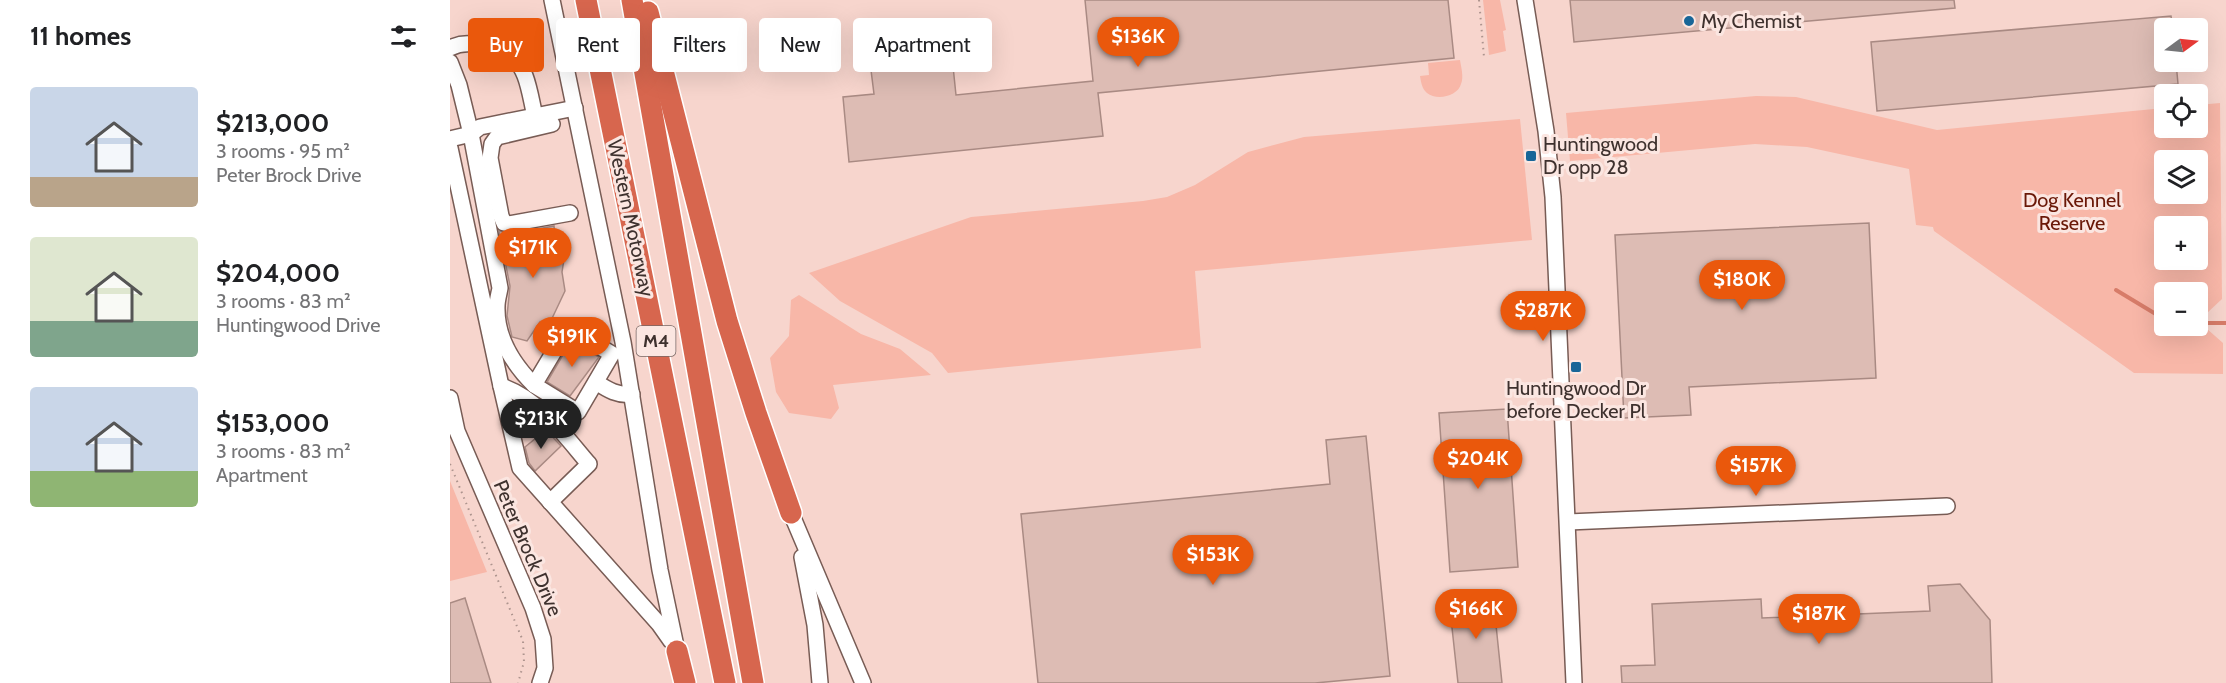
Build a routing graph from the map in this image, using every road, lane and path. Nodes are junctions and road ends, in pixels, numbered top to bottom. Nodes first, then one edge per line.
1 (552, 0) edge
2 (586, 0) edge
3 (633, 0) edge
4 (645, 0) edge
5 (1479, 0) edge
6 (1524, 0) edge
7 (450, 48) edge
8 (1484, 57) dead end
9 (450, 62) edge
10 (575, 108) junction
11 (535, 116) junction
12 (552, 124) dead end
13 (471, 134) junction
14 (450, 139) edge
15 (450, 148) edge
16 (570, 213) dead end
17 (596, 382) junction
18 (534, 385) junction
19 (501, 386) junction
20 (632, 394) junction
21 (450, 398) edge
22 (450, 464) edge
23 (550, 502) junction
24 (1947, 506) dead end
25 (791, 513) junction
26 (1568, 522) junction
27 (676, 651) junction
28 (518, 683) edge
29 (540, 683) edge
30 (685, 683) edge
31 (725, 683) edge
32 (753, 683) edge
33 (820, 683) edge
34 (863, 683) edge
35 (1574, 683) edge

1 - 10 street
2 - 31 highway, Western Motorway / M4
3 - 32 highway, Western Motorway / M4
4 - 25 highway
5 - 8 path
6 - 26 street
7 - 11 street
9 - 13 street
10 - 11 street
10 - 20 street
11 - 13 street
12 - 16 street
13 - 14 street
13 - 18 street
15 - 19 street
17 - 18 street
17 - 18 street
17 - 20 street
19 - 23 street
19 - 23 street
20 - 27 street
21 - 29 street, Peter Brock Drive
22 - 28 path
23 - 27 street
24 - 26 street
25 - 33 street
25 - 34 street
26 - 35 street
27 - 30 highway

